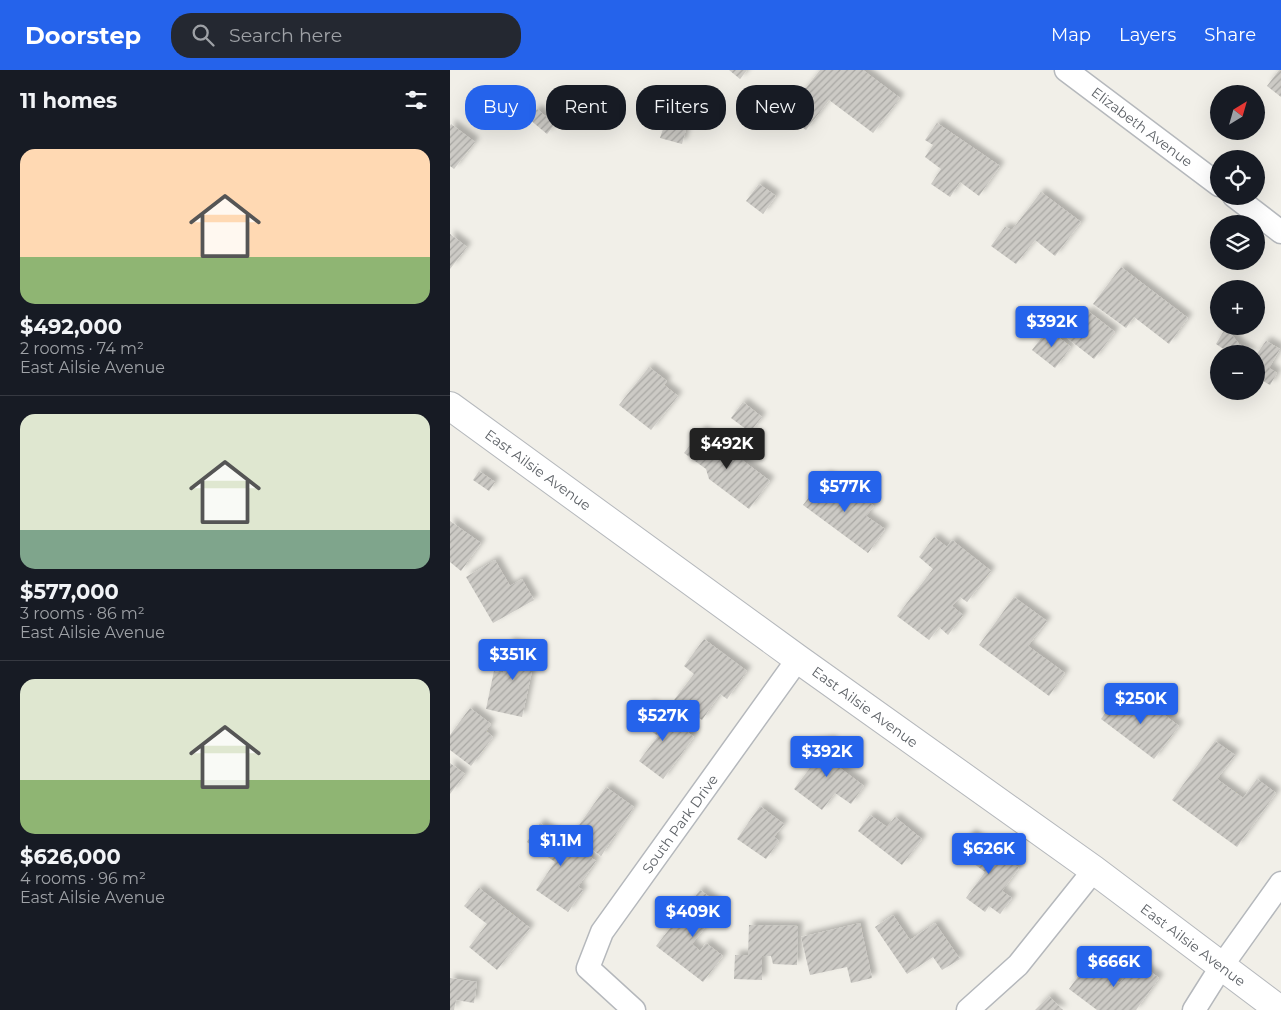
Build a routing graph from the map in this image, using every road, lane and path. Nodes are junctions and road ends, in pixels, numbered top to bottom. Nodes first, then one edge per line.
1 (1066, 70) edge
2 (1210, 178) edge
3 (1246, 205) edge
4 (1281, 232) edge
5 (450, 406) edge
6 (798, 659) junction
7 (1094, 870) junction
8 (1281, 883) edge
9 (1221, 967) junction
10 (634, 1010) edge
11 (968, 1010) edge
12 (1194, 1010) edge
13 (1280, 1010) edge

1 - 2 street, Elizabeth Avenue
3 - 4 street
5 - 6 street, East Ailsie Avenue
6 - 7 street, East Ailsie Avenue
6 - 10 street, South Park Drive
7 - 9 street, East Ailsie Avenue
7 - 11 street
8 - 9 street
9 - 12 street
9 - 13 street, East Ailsie Avenue

